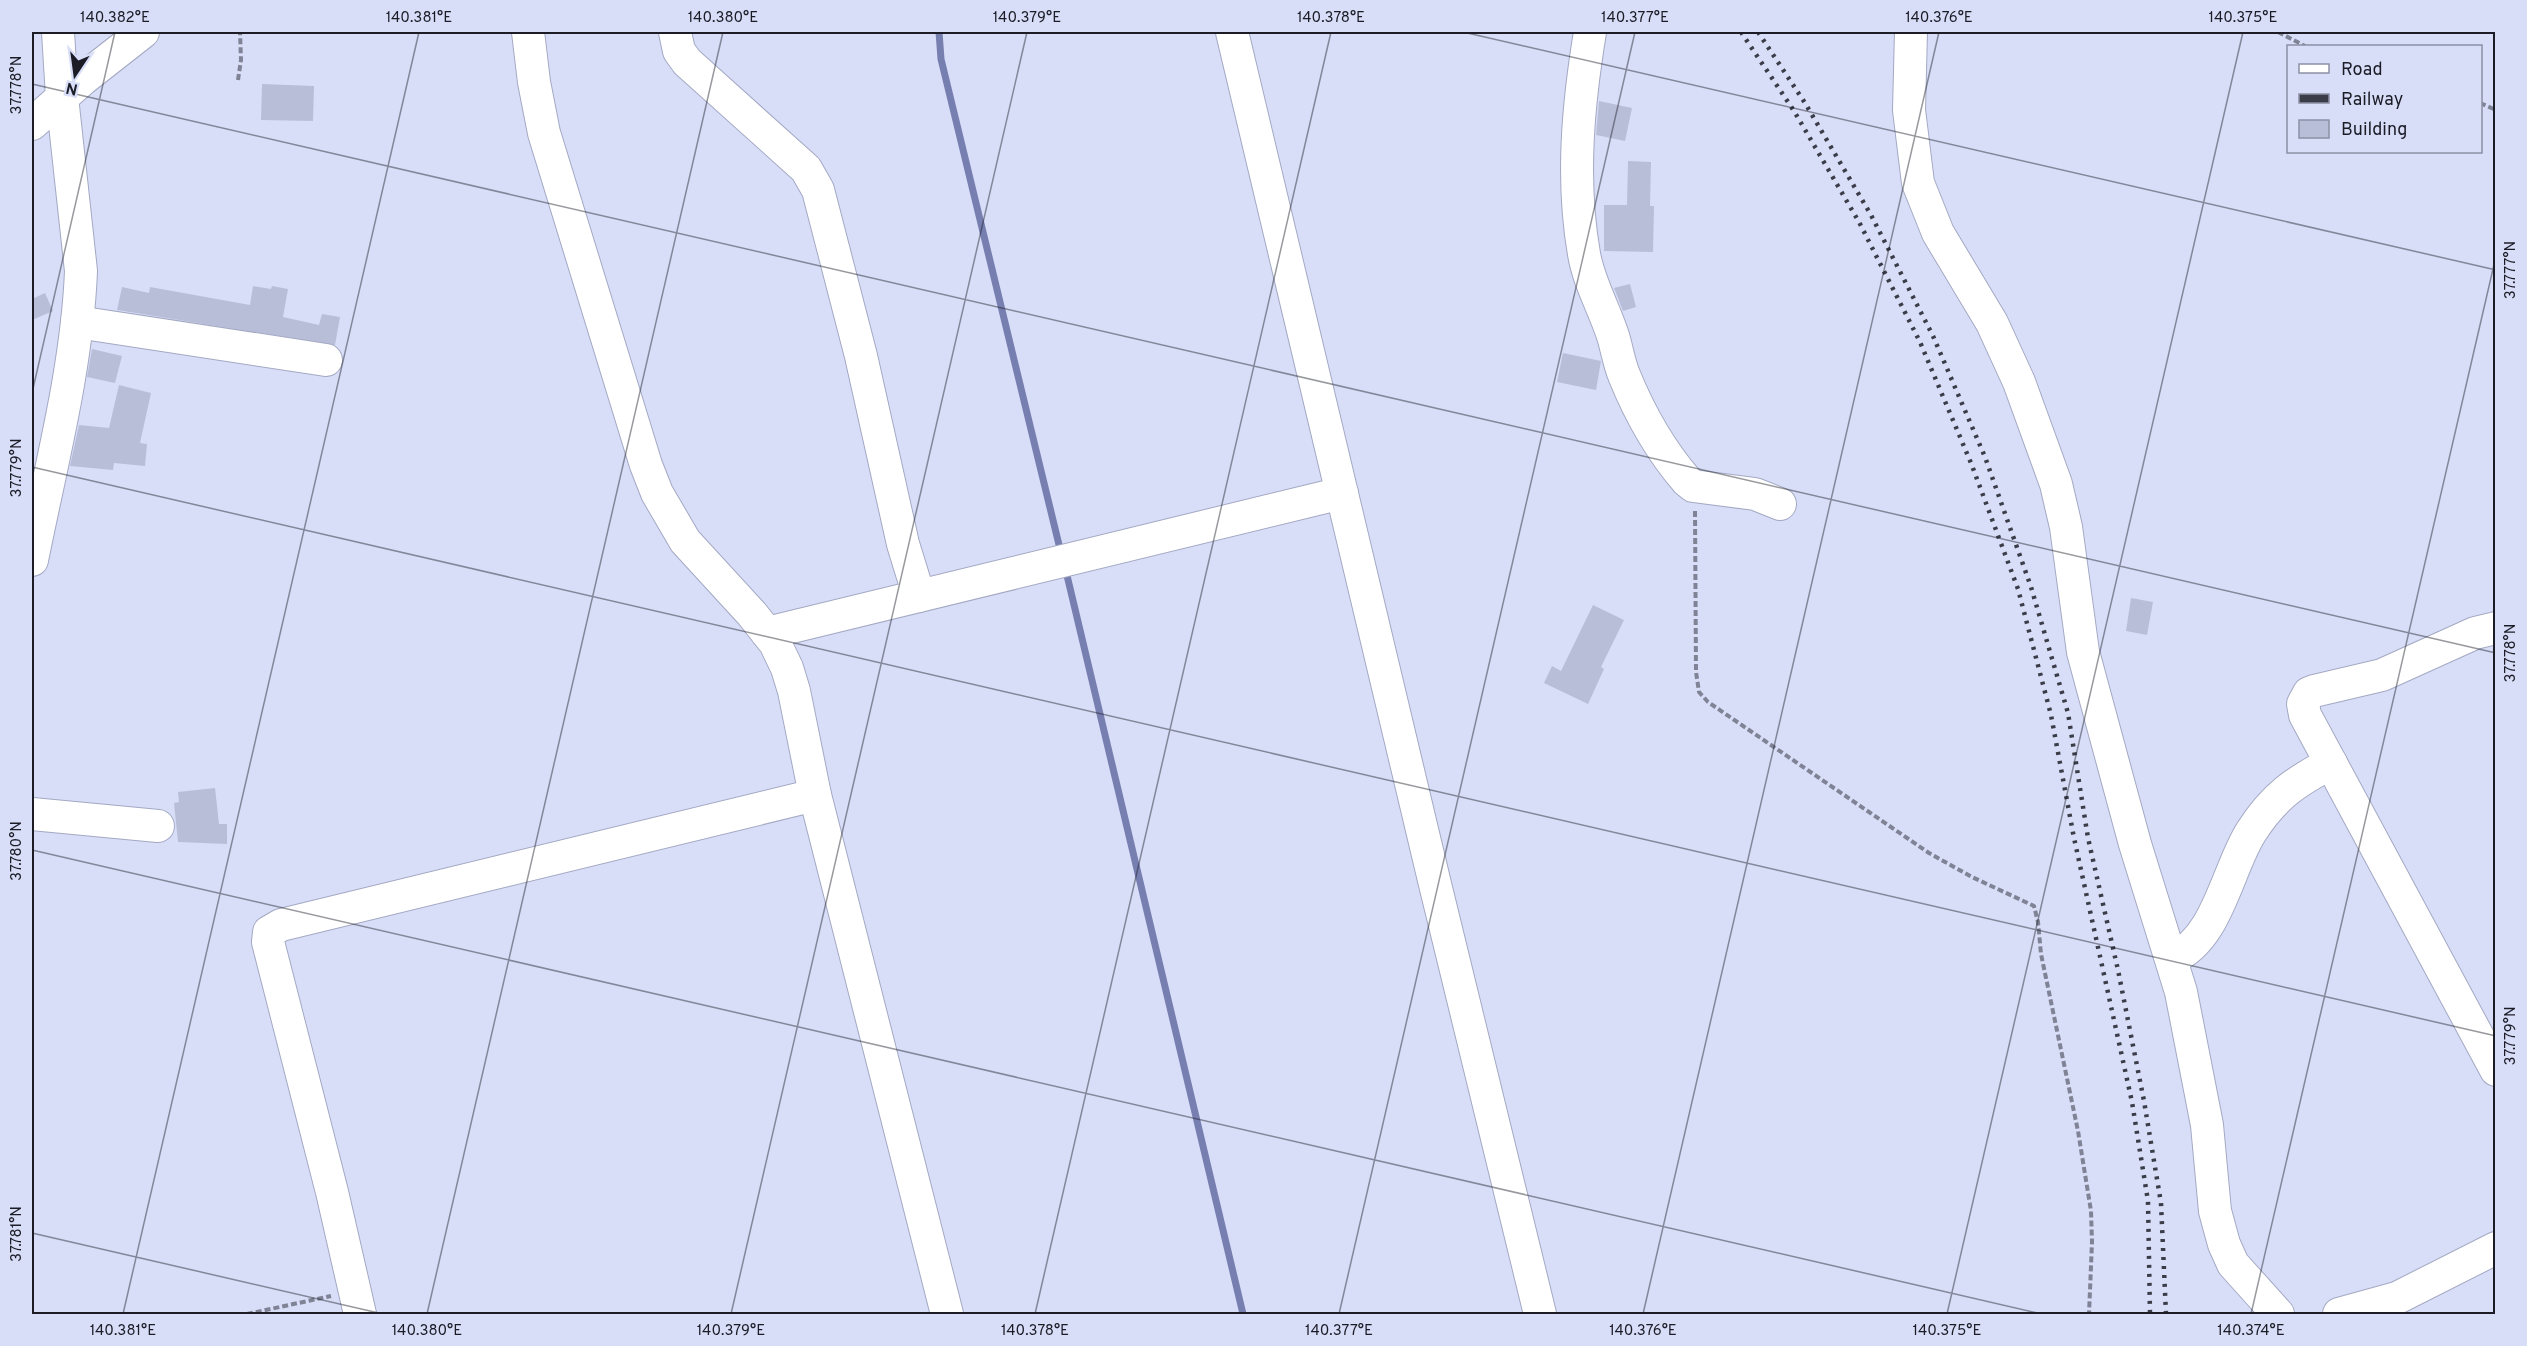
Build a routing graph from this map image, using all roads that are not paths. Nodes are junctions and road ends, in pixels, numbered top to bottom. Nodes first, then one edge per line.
1 (58, 32) edge
2 (143, 32) edge
3 (528, 32) edge
4 (675, 32) edge
5 (1232, 32) edge
6 (1590, 32) edge
7 (1911, 32) edge
8 (62, 97) junction
9 (32, 124) edge
10 (77, 322) junction
11 (326, 360) dead end
12 (1342, 493) junction
13 (1780, 504) dead end
14 (32, 560) edge
15 (919, 596) junction
16 (2496, 628) edge
17 (767, 633) junction
18 (2331, 763) junction
19 (815, 795) junction
20 (32, 814) edge
21 (158, 826) dead end
22 (2172, 958) junction
23 (2496, 1070) edge
24 (2496, 1248) edge
25 (358, 1302) edge
26 (947, 1314) edge
27 (1540, 1314) edge
28 (2278, 1314) edge
29 (2339, 1314) edge

1 - 8 street
2 - 8 street
3 - 17 street
4 - 15 street
5 - 12 street
6 - 13 street
7 - 22 street
8 - 9 street
8 - 10 street
10 - 11 street
10 - 14 street
12 - 15 street
12 - 27 street
15 - 17 street
16 - 18 street
17 - 19 street
18 - 22 street
18 - 23 street
19 - 25 street
19 - 26 street
20 - 21 street
22 - 28 street
24 - 29 street

